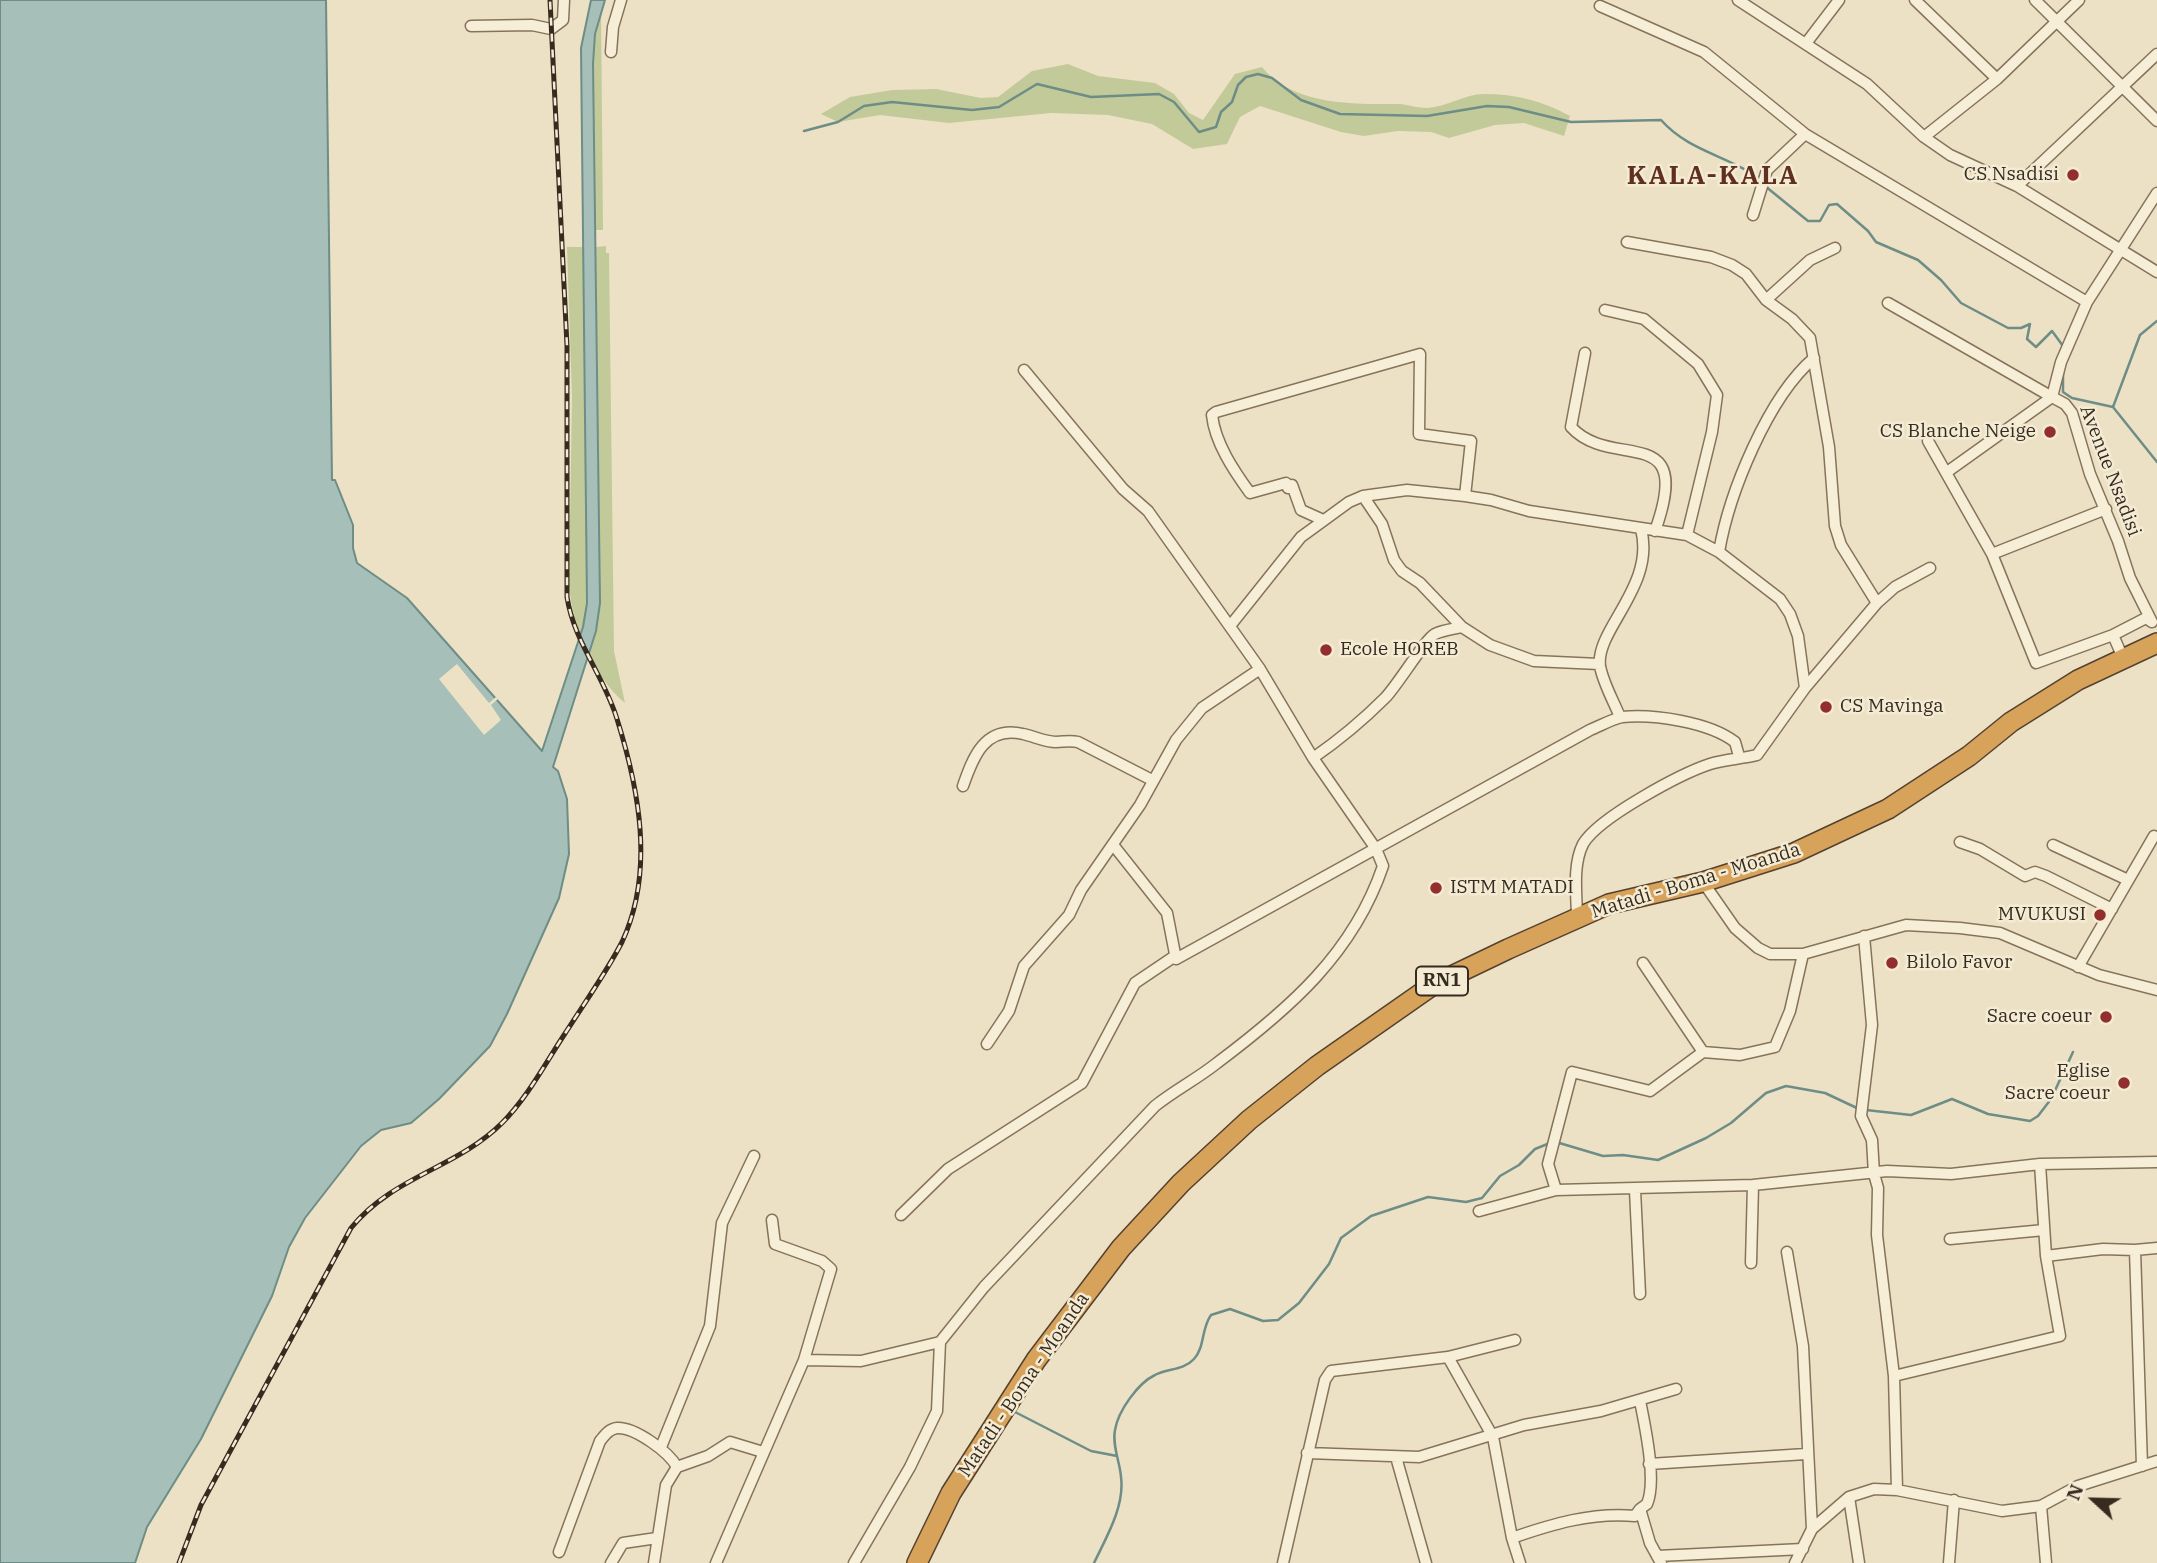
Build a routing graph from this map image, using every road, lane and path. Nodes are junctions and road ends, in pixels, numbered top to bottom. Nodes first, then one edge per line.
1 (564, 0) edge
2 (621, 0) edge
3 (1738, 0) edge
4 (1839, 0) edge
5 (1915, 0) edge
6 (2035, 0) edge
7 (2079, 0) edge
8 (1600, 6) dead end
9 (2057, 22) junction
10 (471, 26) dead end
11 (1807, 42) junction
12 (611, 52) dead end
13 (2157, 54) edge
14 (1997, 79) junction
15 (2124, 85) junction
16 (2157, 121) edge
17 (1804, 134) junction
18 (1924, 137) junction
19 (2017, 186) junction
20 (2157, 193) edge
21 (1753, 215) dead end
22 (1627, 242) dead end
23 (1835, 248) dead end
24 (2120, 249) junction
25 (2157, 272) edge
26 (1766, 300) junction
27 (2087, 302) junction
28 (1888, 303) dead end
29 (1605, 310) dead end
30 (1585, 354) dead end
31 (1814, 358) junction
32 (1024, 370) dead end
33 (2052, 397) junction
34 (1928, 441) dead end
35 (1947, 472) junction
36 (1363, 496) junction
37 (1465, 496) junction
38 (2106, 509) junction
39 (1321, 519) junction
40 (1641, 529) junction
41 (1655, 531) junction
42 (1687, 535) junction
43 (1719, 552) junction
44 (1992, 554) junction
45 (1930, 568) dead end
46 (1877, 603) junction
47 (1230, 626) junction
48 (2155, 626) edge
49 (1462, 627) junction
50 (2113, 635) junction
51 (2157, 643) edge
52 (2123, 658) junction
53 (1599, 664) junction
54 (1260, 669) junction
55 (1805, 688) junction
56 (1620, 717) junction
57 (1739, 756) junction
58 (1314, 758) junction
59 (1152, 780) junction
60 (963, 786) dead end
61 (2154, 836) dead end
62 (1960, 842) dead end
63 (2053, 845) dead end
64 (1114, 846) junction
65 (1376, 849) junction
66 (2128, 880) junction
67 (1703, 882) junction
68 (2112, 909) junction
69 (1577, 919) junction
70 (1864, 936) junction
71 (1803, 954) junction
72 (1175, 959) junction
73 (1643, 962) dead end
74 (2078, 967) junction
75 (2157, 990) edge
76 (987, 1044) dead end
77 (1703, 1052) junction
78 (754, 1156) dead end
79 (2157, 1162) edge
80 (2040, 1164) junction
81 (1874, 1174) junction
82 (1753, 1185) junction
83 (1556, 1190) junction
84 (1635, 1191) junction
85 (1479, 1211) dead end
86 (901, 1215) dead end
87 (772, 1220) dead end
88 (2044, 1230) junction
89 (1950, 1239) dead end
90 (2157, 1248) edge
91 (2135, 1250) junction
92 (1787, 1252) dead end
93 (2046, 1256) junction
94 (1751, 1263) dead end
95 (1640, 1294) dead end
96 (1515, 1340) dead end
97 (940, 1342) junction
98 (1448, 1357) junction
99 (804, 1360) junction
100 (1894, 1376) junction
101 (1676, 1389) dead end
102 (1640, 1401) junction
103 (1493, 1437) junction
104 (661, 1447) junction
105 (763, 1452) junction
106 (1307, 1453) junction
107 (1806, 1454) junction
108 (1396, 1457) junction
109 (2157, 1461) edge
110 (1649, 1464) junction
111 (2142, 1466) junction
112 (677, 1467) junction
113 (1897, 1490) junction
114 (1849, 1497) junction
115 (1954, 1500) junction
116 (2041, 1506) junction
117 (1640, 1509) junction
118 (1812, 1529) junction
119 (657, 1538) junction
120 (1512, 1538) junction
121 (1803, 1549) junction
122 (559, 1552) dead end
123 (1659, 1559) edge
124 (611, 1563) edge
125 (654, 1563) edge
126 (716, 1563) edge
127 (854, 1563) edge
128 (917, 1563) edge
129 (1283, 1563) edge
130 (1426, 1563) edge
131 (1520, 1563) edge
132 (1795, 1563) edge
133 (1859, 1563) edge
134 (1949, 1563) edge
135 (2046, 1563) edge

1 - 10 street
2 - 12 street
3 - 11 street
4 - 11 street
5 - 14 street
6 - 9 street
7 - 9 street
8 - 17 street
9 - 14 street
9 - 15 street
11 - 18 street
13 - 15 street
14 - 18 street
15 - 16 street
15 - 19 street
17 - 21 street
17 - 27 street
18 - 19 street
19 - 24 street
20 - 24 street, Avenue Nsadisi
22 - 26 street
23 - 26 street
24 - 25 street
24 - 27 street, Avenue Nsadisi
26 - 31 street
27 - 33 street, Avenue Nsadisi
28 - 33 street
29 - 42 street
30 - 41 street
31 - 43 street
31 - 46 street
32 - 47 street
33 - 35 street
33 - 38 street, Avenue Nsadisi
34 - 35 street
35 - 44 street
36 - 37 street
36 - 39 street
36 - 49 street
37 - 39 street
37 - 40 street
38 - 44 street
38 - 48 street, Avenue Nsadisi
39 - 47 street
40 - 41 street
40 - 53 street
41 - 42 street
42 - 43 street
43 - 55 street
44 - 50 street
45 - 46 street
46 - 55 street
47 - 54 street
48 - 50 street, Avenue Nsadisi
49 - 53 street
49 - 58 street
50 - 52 street
51 - 52 highway, Matadi - Boma - Moanda / RN1
52 - 67 highway, Matadi - Boma - Moanda / RN1
53 - 56 street
54 - 58 street
54 - 59 street
55 - 57 street
56 - 57 street
56 - 65 street
57 - 69 street
58 - 65 street
59 - 60 street
59 - 64 street
61 - 66 street
62 - 68 street
63 - 66 street
64 - 72 street
64 - 76 street
65 - 72 street
65 - 97 street
66 - 68 street
67 - 69 highway, Matadi - Boma - Moanda / RN1
67 - 71 street
68 - 74 street
69 - 128 highway, Matadi - Boma - Moanda / RN1
70 - 71 street
70 - 74 street
70 - 81 street
71 - 77 street
72 - 86 street
73 - 77 street
74 - 75 street
77 - 83 street
78 - 104 street
79 - 80 street
80 - 81 street
80 - 88 street
81 - 82 street
81 - 100 street
82 - 84 street
82 - 94 street
83 - 84 street
83 - 85 street
84 - 95 street
87 - 99 street
88 - 89 street
88 - 93 street
90 - 91 street
91 - 93 street
91 - 111 street
92 - 107 street
93 - 100 street
96 - 98 street
97 - 99 street
97 - 127 street
98 - 103 street
98 - 106 street
99 - 105 street
100 - 113 street
101 - 102 street
102 - 103 street
102 - 110 street
103 - 108 street
103 - 120 street
104 - 112 street
104 - 122 street
105 - 112 street
105 - 126 street
106 - 108 street
106 - 129 street
107 - 110 street
107 - 118 street
108 - 130 street
109 - 111 street
110 - 117 street
111 - 116 street
112 - 119 street
113 - 114 street
113 - 115 street
114 - 118 street
114 - 133 street
115 - 116 street
115 - 134 street
116 - 135 street
117 - 120 street
117 - 123 street
118 - 121 street
119 - 124 street
119 - 125 street
120 - 131 street
121 - 123 street
121 - 132 street

